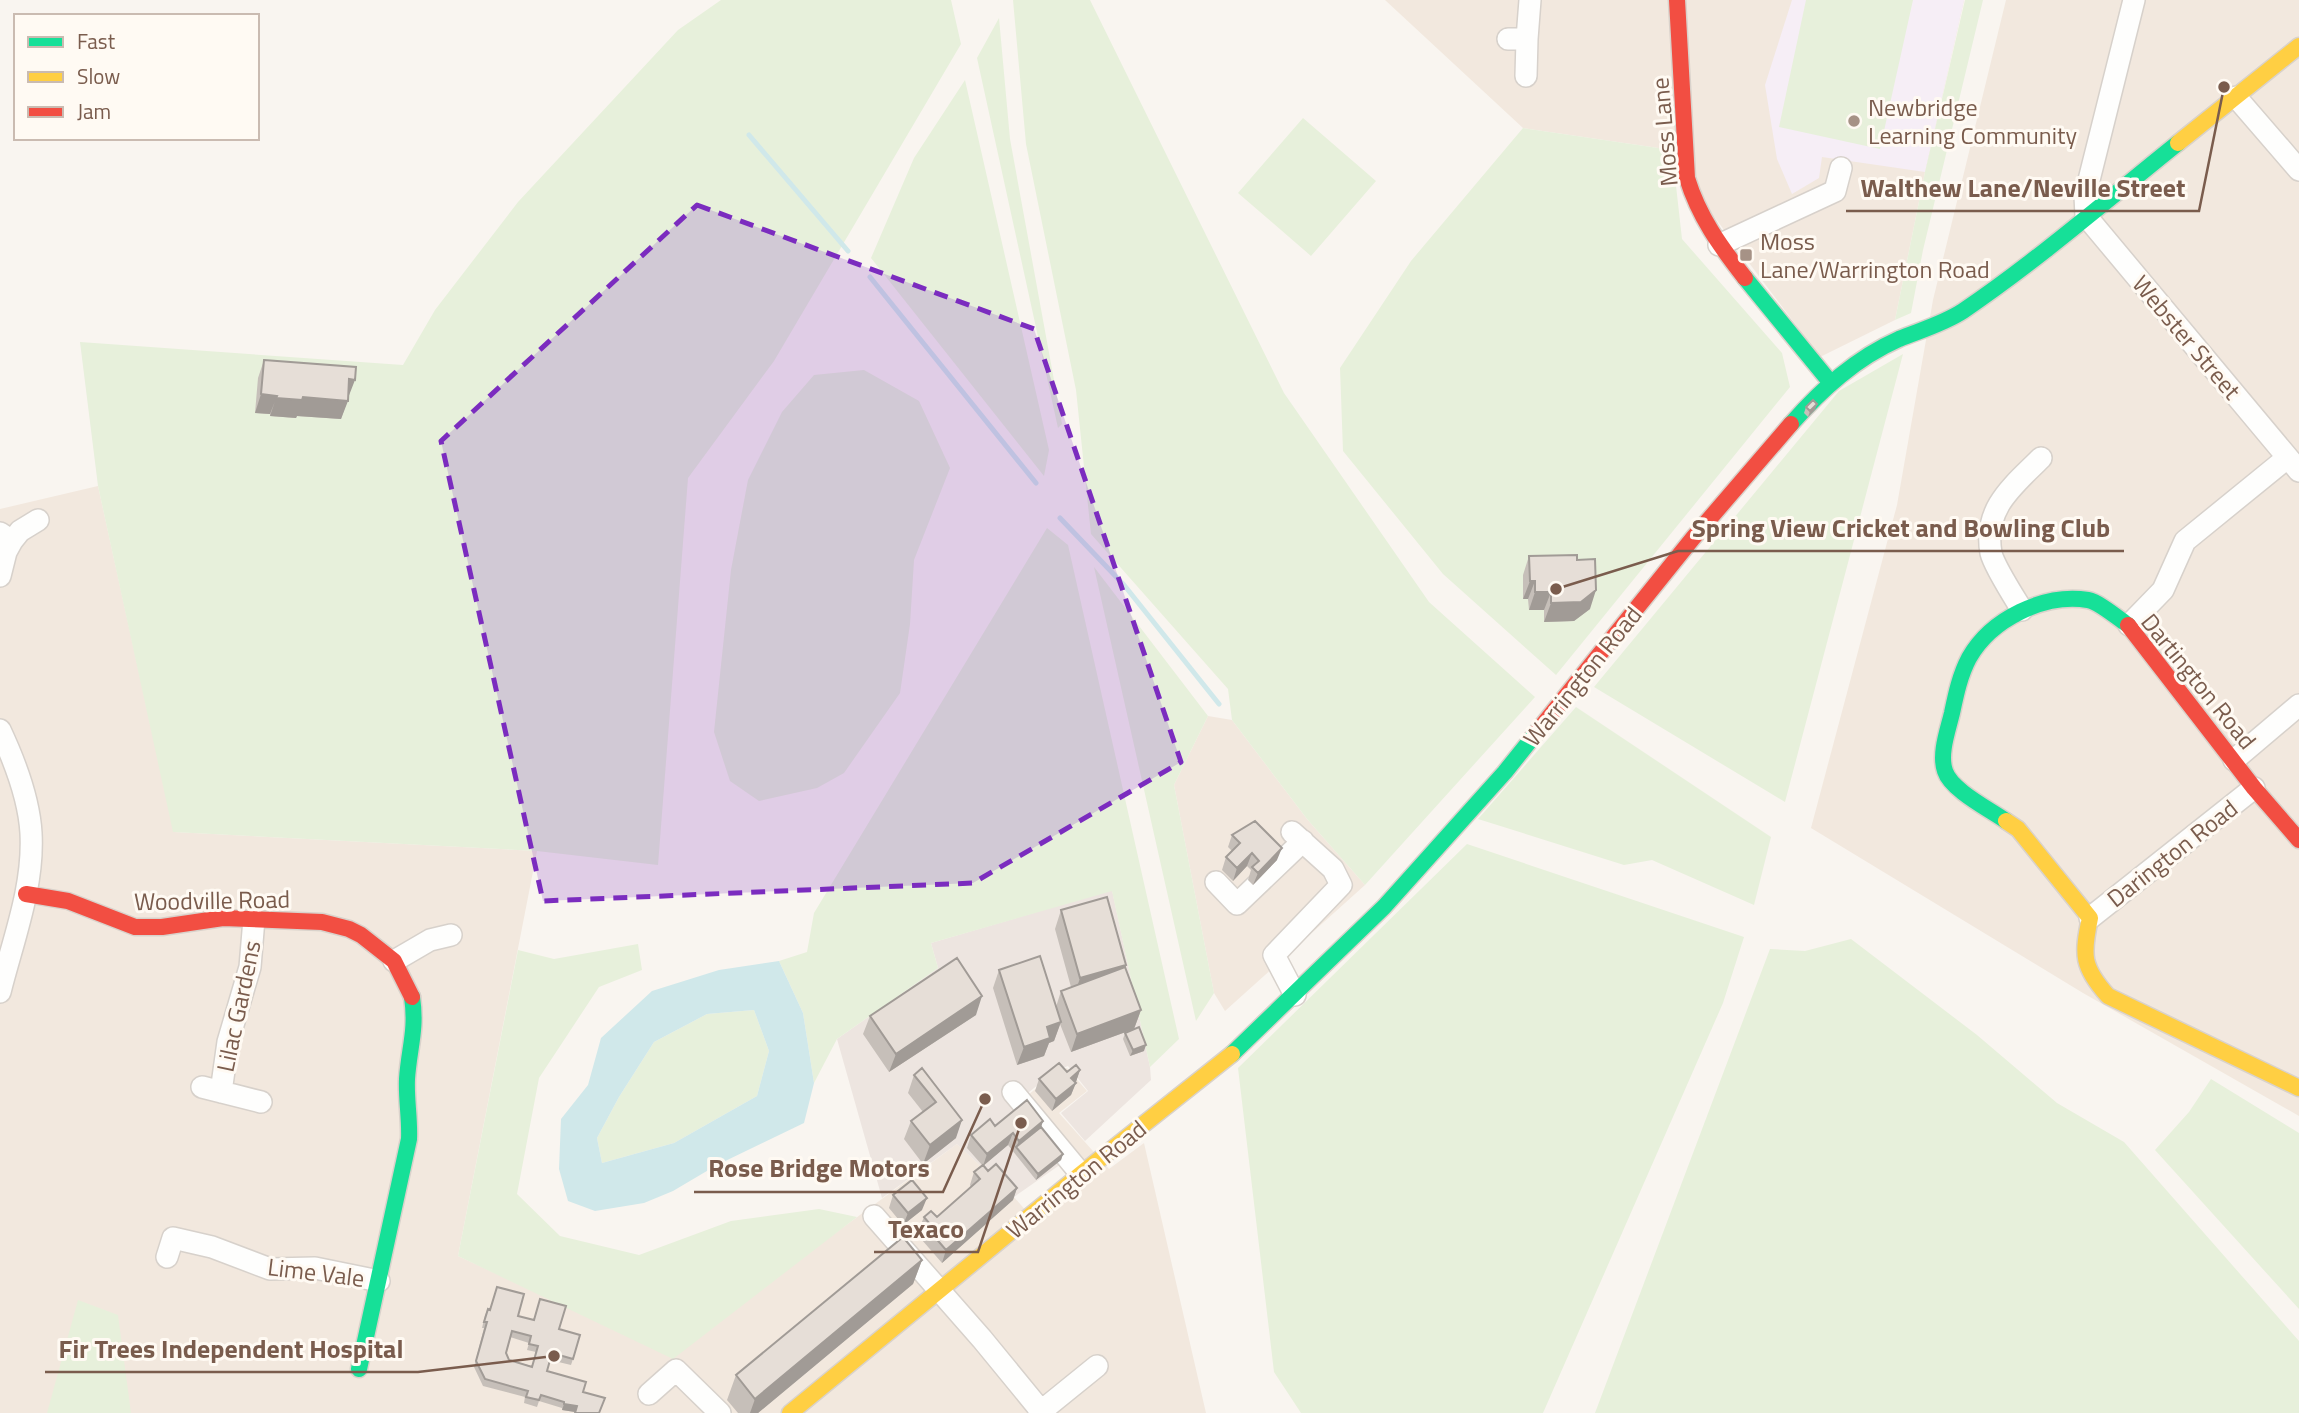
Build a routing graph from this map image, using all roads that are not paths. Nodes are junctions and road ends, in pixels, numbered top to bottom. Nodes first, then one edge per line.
1 (1530, 0) edge
2 (1677, 0) edge
3 (2134, 0) edge
4 (2299, 46) edge
5 (1526, 76) dead end
6 (2236, 97) junction
7 (1841, 168) dead end
8 (2299, 170) edge
9 (2086, 216) junction
10 (1718, 245) junction
11 (1830, 382) junction
12 (2041, 458) dead end
13 (2293, 465) edge
14 (38, 520) dead end
15 (6, 537) edge
16 (0, 576) edge
17 (2022, 610) junction
18 (2129, 625) junction
19 (2299, 705) edge
20 (0, 730) edge
21 (2234, 760) junction
22 (2254, 788) junction
23 (2299, 840) edge
24 (1216, 882) dead end
25 (26, 894) junction
26 (2090, 918) junction
27 (254, 919) junction
28 (451, 935) dead end
29 (394, 961) junction
30 (0, 992) edge
31 (1295, 995) junction
32 (2299, 1088) edge
33 (1013, 1092) dead end
34 (261, 1102) dead end
35 (1081, 1174) junction
36 (874, 1216) dead end
37 (172, 1239) dead end
38 (379, 1280) junction
39 (940, 1290) junction
40 (1097, 1366) dead end
41 (359, 1369) dead end
42 (649, 1394) dead end
43 (1040, 1412) edge
44 (720, 1413) edge
45 (790, 1413) edge

1 - 5 street
2 - 10 street, Moss Lane
3 - 9 street
4 - 6 street, Warrington Road
6 - 8 street
6 - 9 street, Warrington Road
7 - 10 street
9 - 11 street, Warrington Road
9 - 13 street, Webster Street
10 - 11 street, Moss Lane
11 - 31 street, Warrington Road
12 - 17 street
13 - 18 street
14 - 15 street
15 - 16 street
17 - 18 street, Dartington Road
17 - 26 street, Dartington Road
18 - 21 street, Dartington Road
19 - 21 street
20 - 25 street
21 - 22 street, Dartington Road
22 - 23 street, Dartington Road
22 - 26 street, Darington Road
24 - 31 street
25 - 27 street, Woodville Road
25 - 30 street
26 - 32 street
27 - 29 street, Woodville Road
27 - 34 street, Lilac Gardens
28 - 29 street
29 - 38 street, Woodville Road
31 - 35 street, Warrington Road
33 - 35 street
35 - 39 street, Warrington Road
36 - 39 street
37 - 38 street, Lime Vale
38 - 41 street, Woodville Road
39 - 43 street
39 - 45 street, Warrington Road
40 - 43 street
42 - 44 street

